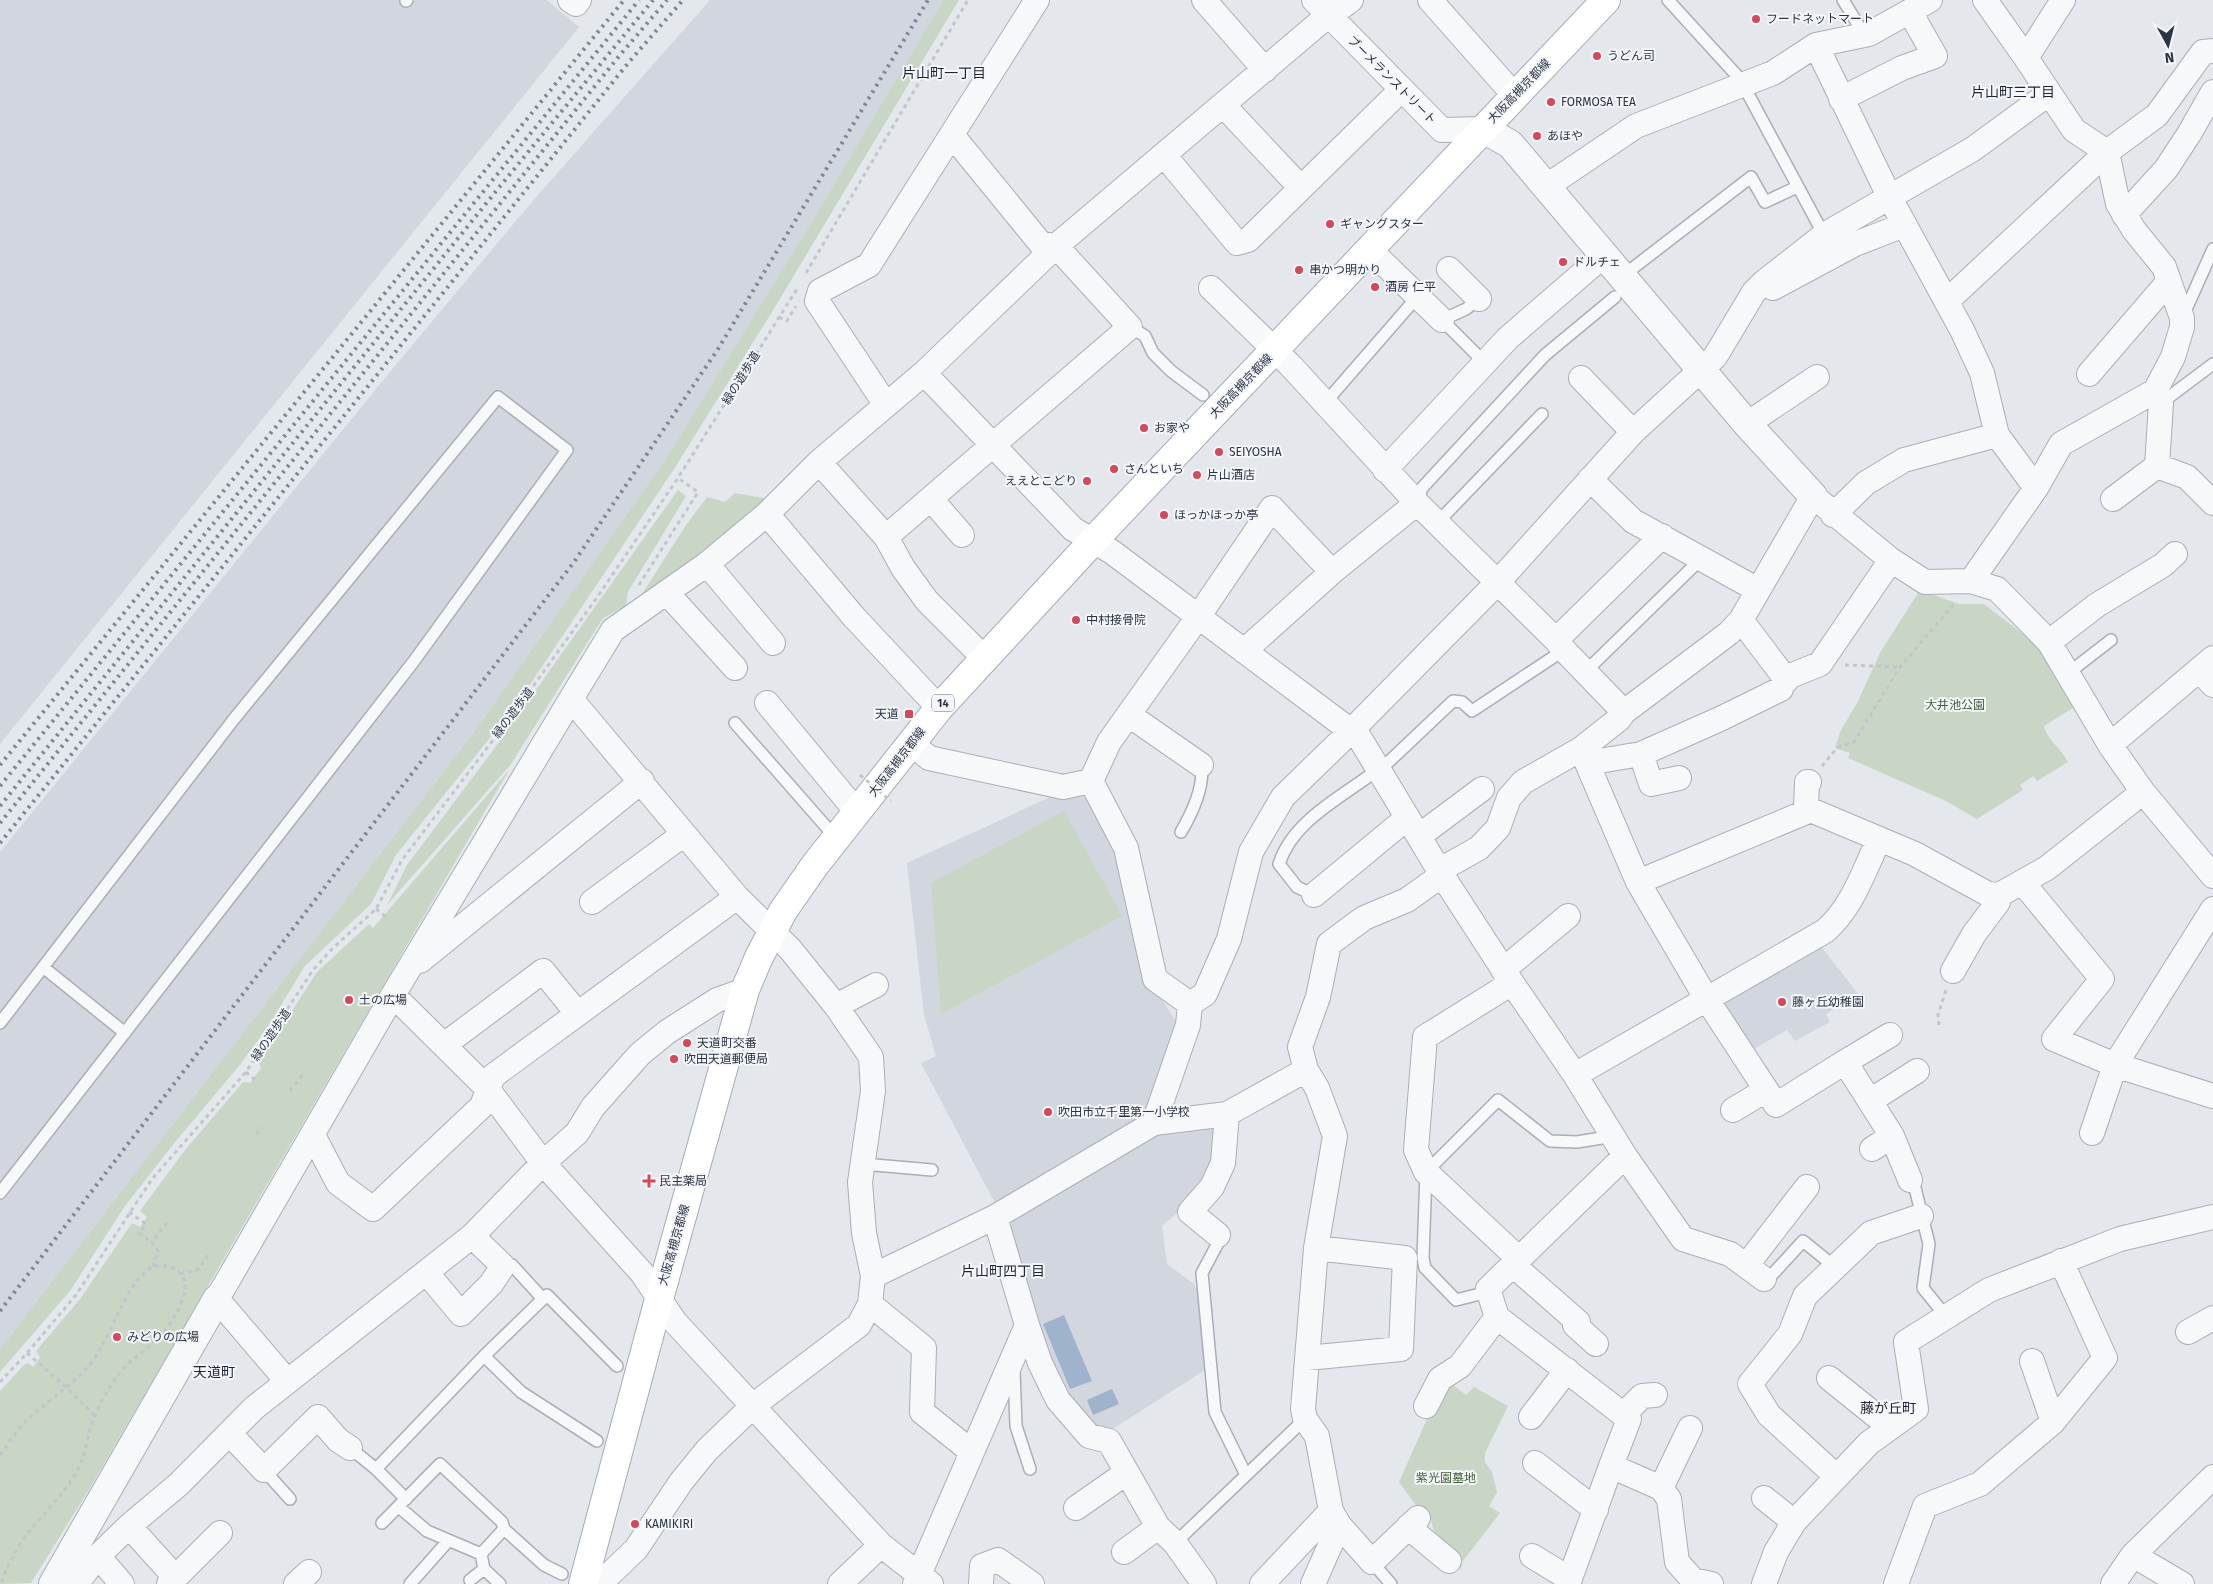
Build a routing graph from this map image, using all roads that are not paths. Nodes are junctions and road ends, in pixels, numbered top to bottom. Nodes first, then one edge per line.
1 (570, 0) edge
2 (579, 0) edge
3 (1037, 0) edge
4 (1204, 0) edge
5 (1351, 0) edge
6 (1430, 0) edge
7 (1606, 0) edge
8 (1668, 0) edge
9 (1843, 0) edge
10 (1930, 0) edge
11 (1985, 0) edge
12 (2063, 0) edge
13 (1321, 8) edge
14 (1910, 12) junction
15 (1865, 36) junction
16 (1816, 45) junction
17 (2213, 51) edge
18 (2026, 58) junction
19 (1264, 70) junction
20 (1744, 84) junction
21 (1401, 90) junction
22 (2213, 92) edge
23 (2048, 94) junction
24 (1515, 96) junction
25 (1840, 99) junction
26 (1224, 106) junction
27 (1483, 129) junction
28 (952, 136) junction
29 (2107, 152) junction
30 (1164, 155) junction
31 (1548, 186) junction
32 (1797, 187) junction
33 (1301, 188) junction
34 (1890, 198) junction
35 (2124, 215) junction
36 (1904, 225) junction
37 (1824, 235) junction
38 (1056, 246) junction
39 (1369, 249) junction
40 (2213, 249) edge
41 (1603, 256) junction
42 (1633, 268) dead end
43 (1449, 269) dead end
44 (2169, 281) junction
45 (1211, 288) dead end
46 (1754, 292) junction
47 (1418, 296) junction
48 (1615, 297) dead end
49 (1479, 299) joint
50 (1946, 301) junction
51 (2182, 318) junction
52 (1442, 320) junction
53 (1130, 327) junction
54 (1275, 350) junction
55 (1485, 363) junction
56 (2213, 364) edge
57 (1701, 370) junction
58 (924, 373) junction
59 (2088, 374) dead end
60 (1817, 377) dead end
61 (1581, 378) dead end
62 (1202, 395) dead end
63 (2158, 397) junction
64 (1325, 403) junction
65 (886, 405) junction
66 (1542, 414) dead end
67 (1747, 424) junction
68 (1633, 432) junction
69 (1997, 435) junction
70 (994, 444) junction
71 (819, 462) junction
72 (2157, 466) junction
73 (1385, 470) junction
74 (1590, 479) junction
75 (2036, 488) junction
76 (1812, 496) junction
77 (931, 499) junction
78 (2113, 499) dead end
79 (2212, 499) edge
80 (1417, 503) junction
81 (767, 514) junction
82 (1833, 515) junction
83 (1437, 522) junction
84 (962, 534) dead end
85 (1662, 536) junction
86 (886, 538) junction
87 (1093, 541) junction
88 (2175, 554) dead end
89 (1702, 558) junction
90 (1891, 560) junction
91 (707, 564) junction
92 (1332, 572) junction
93 (1971, 581) junction
94 (1498, 582) junction
95 (1758, 590) junction
96 (667, 593) junction
97 (1198, 617) junction
98 (1741, 620) junction
99 (2111, 640) dead end
100 (2049, 642) junction
101 (773, 643) dead end
102 (1560, 645) junction
103 (1244, 651) junction
104 (984, 658) junction
105 (735, 668) dead end
106 (2208, 671) edge
107 (1585, 672) junction
108 (2067, 674) junction
109 (1784, 683) junction
110 (571, 699) junction
111 (767, 703) dead end
112 (939, 708) junction
113 (1624, 712) junction
114 (1129, 715) junction
115 (735, 723) dead end
116 (1351, 731) junction
117 (911, 743) junction
118 (2110, 745) junction
119 (1641, 754) junction
120 (1584, 756) junction
121 (1200, 766) joint
122 (1379, 771) junction
123 (1678, 778) dead end
124 (642, 781) junction
125 (1091, 781) junction
126 (1809, 782) road end
127 (1482, 789) dead end
128 (2143, 792) junction
129 (1806, 808) junction
130 (857, 812) junction
131 (1413, 827) junction
132 (1181, 832) dead end
133 (684, 834) junction
134 (836, 838) junction
135 (1879, 839) junction
136 (1442, 875) junction
137 (2213, 876) edge
138 (1638, 882) junction
139 (2023, 883) junction
140 (1314, 895) joint
141 (1999, 895) junction
142 (737, 897) junction
143 (592, 902) dead end
144 (2213, 909) edge
145 (1568, 916) dead end
146 (772, 930) junction
147 (43, 967) junction
148 (1953, 971) dead end
149 (406, 973) junction
150 (1508, 976) junction
151 (876, 985) dead end
152 (745, 990) junction
153 (393, 995) junction
154 (1706, 998) junction
155 (1190, 1004) junction
156 (836, 1006) junction
157 (577, 1012) junction
158 (0, 1023) edge
159 (125, 1033) junction
160 (1890, 1035) dead end
161 (444, 1045) junction
162 (1845, 1062) junction
163 (2115, 1065) junction
164 (1306, 1070) junction
165 (1917, 1071) dead end
166 (1575, 1075) junction
167 (487, 1088) junction
168 (1766, 1090) junction
169 (2213, 1096) edge
170 (1870, 1101) junction
171 (1733, 1110) dead end
172 (1227, 1114) junction
173 (1154, 1124) junction
174 (2092, 1134) dead end
175 (313, 1135) junction
176 (1892, 1136) junction
177 (1619, 1146) junction
178 (1872, 1149) dead end
179 (543, 1163) junction
180 (862, 1164) junction
181 (932, 1170) dead end
182 (1426, 1172) junction
183 (1910, 1180) joint
184 (1807, 1187) dead end
185 (0, 1193) edge
186 (1921, 1216) junction
187 (995, 1217) junction
188 (2213, 1217) edge
189 (472, 1236) junction
190 (1218, 1236) joint
191 (1316, 1248) junction
192 (1414, 1258) junction
193 (2061, 1261) junction
194 (1516, 1262) junction
195 (503, 1266) junction
196 (1835, 1267) junction
197 (426, 1272) junction
198 (1755, 1272) junction
199 (873, 1276) junction
200 (1488, 1289) junction
201 (659, 1298) junction
202 (217, 1299) junction
203 (542, 1299) junction
204 (870, 1304) junction
205 (1940, 1309) dead end
206 (1497, 1317) junction
207 (2213, 1318) edge
208 (1027, 1325) junction
209 (2188, 1332) dead end
210 (1596, 1344) dead end
211 (1014, 1355) junction
212 (484, 1356) junction
213 (1307, 1358) junction
214 (2032, 1361) dead end
215 (617, 1366) dead end
216 (1567, 1370) junction
217 (1829, 1378) dead end
218 (287, 1381) junction
219 (1655, 1395) dead end
220 (754, 1405) junction
221 (1426, 1406) dead end
222 (1624, 1415) junction
223 (1531, 1417) dead end
224 (1305, 1419) junction
225 (2053, 1422) junction
226 (1890, 1427) junction
227 (1690, 1428) dead end
228 (230, 1434) junction
229 (597, 1442) dead end
230 (350, 1448) joint
231 (972, 1452) junction
232 (1535, 1463) dead end
233 (1611, 1466) junction
234 (1030, 1468) dead end
235 (376, 1469) junction
236 (264, 1470) junction
237 (1126, 1473) junction
238 (1246, 1475) junction
239 (1836, 1476) junction
240 (2213, 1477) edge
241 (1661, 1488) junction
242 (1764, 1498) dead end
243 (290, 1499) dead end
244 (403, 1503) junction
245 (1076, 1508) dead end
246 (1596, 1510) junction
247 (1335, 1518) junction
248 (382, 1522) dead end
249 (1794, 1522) junction
250 (129, 1526) junction
251 (1158, 1527) junction
252 (504, 1529) junction
253 (220, 1533) dead end
254 (448, 1540) junction
255 (1175, 1543) junction
256 (881, 1545) junction
257 (1124, 1552) dead end
258 (481, 1554) junction
259 (2133, 1555) junction
260 (98, 1556) junction
261 (1532, 1556) dead end
262 (1449, 1561) dead end
263 (1372, 1562) junction
264 (484, 1569) junction
265 (572, 1579) edge
266 (172, 1580) edge
267 (470, 1580) dead end
268 (922, 1581) edge
269 (1569, 1582) edge
270 (1699, 1583) edge
271 (53, 1584) edge
272 (76, 1584) edge
273 (122, 1584) edge
274 (410, 1584) edge
275 (500, 1584) edge
276 (590, 1584) edge
277 (840, 1584) edge
278 (981, 1584) edge
279 (1032, 1584) edge
280 (1204, 1584) edge
281 (1262, 1584) edge
282 (1312, 1584) edge
283 (1391, 1584) edge
284 (1764, 1584) edge
285 (1896, 1584) edge
286 (2113, 1584) edge
287 (2182, 1584) edge

1 - 2 street
3 - 28 street
4 - 19 street
5 - 13 street
6 - 24 street
7 - 24 main road, 大阪高槻京都線 / 14
8 - 20 lane
9 - 15 lane
10 - 14 street
11 - 18 street
12 - 18 street
13 - 19 street
13 - 21 street, ブーメランストリート
14 - 15 street
14 - 25 street
15 - 16 street
16 - 20 street
16 - 25 street
17 - 29 street
18 - 23 street
19 - 26 street
20 - 31 street
20 - 32 lane
21 - 27 street, ブーメランストリート
21 - 33 street
22 - 35 street
23 - 29 street
23 - 34 street
24 - 27 main road, 大阪高槻京都線 / 14
25 - 34 street
26 - 30 street
26 - 33 street
27 - 31 street
27 - 39 main road, 大阪高槻京都線 / 14
28 - 38 street
28 - 65 street
29 - 35 street
29 - 50 street
30 - 33 street
30 - 38 street
31 - 41 street
32 - 37 lane
32 - 42 lane
34 - 36 street
34 - 37 street
35 - 44 street
36 - 46 street
36 - 50 street
37 - 46 street
38 - 53 street
38 - 58 street
39 - 47 street
39 - 54 main road, 大阪高槻京都線 / 14
40 - 51 lane
41 - 55 street
41 - 57 street
43 - 49 street
44 - 51 street
44 - 59 street
45 - 54 street
46 - 57 street
47 - 52 street
47 - 64 lane
48 - 80 lane
49 - 52 lane
50 - 69 street
51 - 63 street
52 - 55 lane
53 - 62 lane
53 - 70 street
54 - 64 street
54 - 87 main road, 大阪高槻京都線 / 14
55 - 73 street
56 - 63 lane
57 - 67 street
57 - 68 street
58 - 65 street
58 - 70 street
60 - 67 street
61 - 68 street
63 - 72 street
63 - 75 street
64 - 73 street
65 - 71 street
66 - 83 lane
67 - 76 street
68 - 74 street
69 - 75 street
69 - 82 street
70 - 77 street
70 - 87 street
71 - 81 street
71 - 86 street
72 - 78 street
72 - 79 street
73 - 80 street
74 - 85 street
74 - 94 street
75 - 93 street
76 - 82 street
76 - 95 street
77 - 84 street
77 - 86 street
80 - 83 street
80 - 92 street
81 - 91 street
81 - 112 street
82 - 90 street
83 - 94 street
85 - 89 street
85 - 102 street
86 - 104 street
87 - 97 street
87 - 104 main road, 大阪高槻京都線 / 14
88 - 100 street
89 - 95 street
89 - 107 lane
90 - 93 street
90 - 109 street
91 - 96 street
91 - 101 street
92 - 97 street
92 - 103 street
93 - 100 street
94 - 102 street
94 - 116 street
95 - 98 street
96 - 105 street
96 - 110 street
97 - 103 street
97 - 114 street
98 - 109 street
98 - 113 street
99 - 108 lane
100 - 108 street
102 - 107 street
102 - 122 lane
103 - 116 street
104 - 112 main road, 大阪高槻京都線 / 14
106 - 118 street
107 - 113 street
108 - 118 street
109 - 119 street
110 - 124 street
110 - 149 street
111 - 130 street
112 - 117 main road, 大阪高槻京都線 / 14
113 - 120 street
114 - 121 street
114 - 125 street
115 - 134 lane
116 - 122 street
116 - 155 street
117 - 125 street
117 - 130 main road, 大阪高槻京都線 / 14
118 - 128 street
119 - 120 street
119 - 123 street
120 - 136 street
120 - 138 street
121 - 132 lane
122 - 131 street
122 - 140 lane
124 - 133 street
124 - 149 street
125 - 155 street
126 - 129 street
127 - 131 street
128 - 137 street
128 - 139 street
129 - 135 street
129 - 138 street
130 - 134 main road, 大阪高槻京都線 / 14
131 - 136 street
131 - 140 street
133 - 142 street
133 - 143 street
134 - 146 main road, 大阪高槻京都線 / 14
135 - 141 street
135 - 154 street
136 - 150 street
136 - 164 street
138 - 154 street
139 - 141 street
139 - 163 street
141 - 148 street
142 - 146 street
142 - 157 street
144 - 163 street
145 - 150 street
146 - 152 main road, 大阪高槻京都線 / 14
146 - 156 street
147 - 158 lane
147 - 159 lane
147 - 159 lane
149 - 153 street
150 - 166 street
150 - 182 street
151 - 156 street
152 - 179 street
152 - 201 main road, 大阪高槻京都線 / 14
153 - 161 street
153 - 175 street
154 - 166 street
154 - 168 street
155 - 173 street
156 - 180 street
157 - 161 street
157 - 167 street
159 - 185 lane
160 - 162 street
161 - 167 street
162 - 168 street
162 - 170 street
163 - 169 street
163 - 174 street
164 - 172 street
164 - 191 street
165 - 170 street
166 - 177 street
167 - 175 street
167 - 179 street
168 - 171 street
170 - 176 street
172 - 173 street
172 - 190 street
173 - 187 street
175 - 202 street
176 - 178 street
176 - 183 street
177 - 182 lane
177 - 194 street
177 - 198 street
179 - 189 street
179 - 201 street
180 - 181 lane
180 - 199 street
182 - 192 lane
182 - 194 street
183 - 186 lane
184 - 198 street
186 - 196 street
186 - 205 lane
187 - 199 street
187 - 208 street
188 - 193 street
189 - 195 street
189 - 197 street
190 - 238 lane
191 - 192 street
191 - 213 street
192 - 200 lane
192 - 213 street
193 - 225 street
193 - 226 street
194 - 200 street
194 - 210 street
195 - 197 street
195 - 203 lane
196 - 198 lane
196 - 239 street
197 - 218 street
199 - 204 street
200 - 206 street
201 - 220 street
201 - 265 main road, 大阪高槻京都線 / 14
202 - 218 street
202 - 271 street
203 - 212 lane
203 - 215 lane
204 - 220 street
204 - 231 street
206 - 216 street
206 - 221 street
207 - 209 street
208 - 211 street
208 - 237 street
211 - 231 street
211 - 234 lane
212 - 229 lane
212 - 235 lane
213 - 224 street
214 - 225 street
216 - 222 street
216 - 223 street
217 - 226 street
218 - 228 street
219 - 222 street
220 - 256 street
220 - 276 street
222 - 233 street
224 - 238 lane
224 - 247 street
225 - 285 street
226 - 239 street
227 - 241 street
228 - 236 street
228 - 250 street
230 - 235 lane
230 - 236 street
231 - 268 street
232 - 246 street
233 - 241 street
233 - 246 street
235 - 244 lane
236 - 243 lane
237 - 245 street
237 - 251 street
238 - 255 lane
239 - 249 street
240 - 259 street
241 - 270 street
242 - 249 street
244 - 248 lane
244 - 252 lane
244 - 254 lane
246 - 269 street
247 - 263 street
247 - 281 street
247 - 282 street
249 - 284 street
250 - 260 street
250 - 266 street
251 - 255 street
251 - 257 street
252 - 258 lane
252 - 265 lane
253 - 266 street
254 - 258 lane
254 - 274 lane
255 - 280 street
256 - 268 street
256 - 277 street
258 - 264 lane
259 - 286 street
259 - 287 street
260 - 272 street
260 - 273 street
261 - 269 street
262 - 263 street
263 - 283 lane
264 - 267 lane
264 - 275 lane
278 - 279 street

